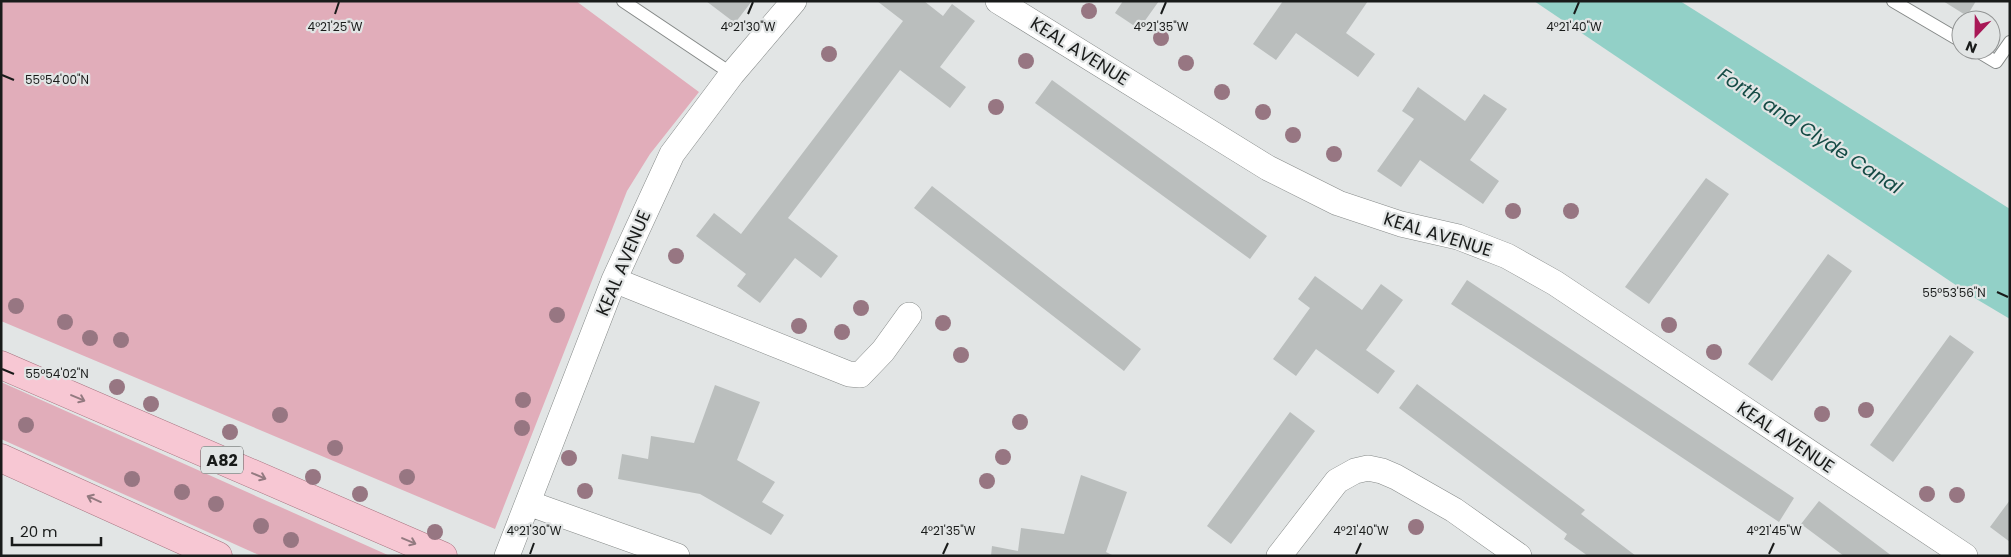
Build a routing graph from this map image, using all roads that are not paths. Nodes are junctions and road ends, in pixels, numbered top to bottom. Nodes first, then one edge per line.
1 (623, 1) edge
2 (794, 1) edge
3 (998, 1) edge
4 (1893, 1) edge
5 (1951, 35) edge
6 (2010, 42) edge
7 (2001, 55) edge
8 (732, 74) junction
9 (614, 280) junction
10 (908, 315) dead end
11 (1, 364) edge
12 (1, 458) edge
13 (528, 503) junction
14 (218, 556) edge
15 (444, 556) edge
16 (507, 556) edge
17 (677, 556) edge
18 (1279, 556) edge
19 (1519, 556) edge
20 (1965, 556) edge

1 - 8 lane
2 - 8 street, KEAL AVENUE
3 - 20 street, KEAL AVENUE
4 - 5 lane
6 - 7 lane
8 - 9 street, KEAL AVENUE
9 - 10 street
9 - 13 street, KEAL AVENUE
11 -> 15 main road, A82
14 -> 12 main road
13 - 16 street, KEAL AVENUE
13 - 17 street
18 - 19 street

